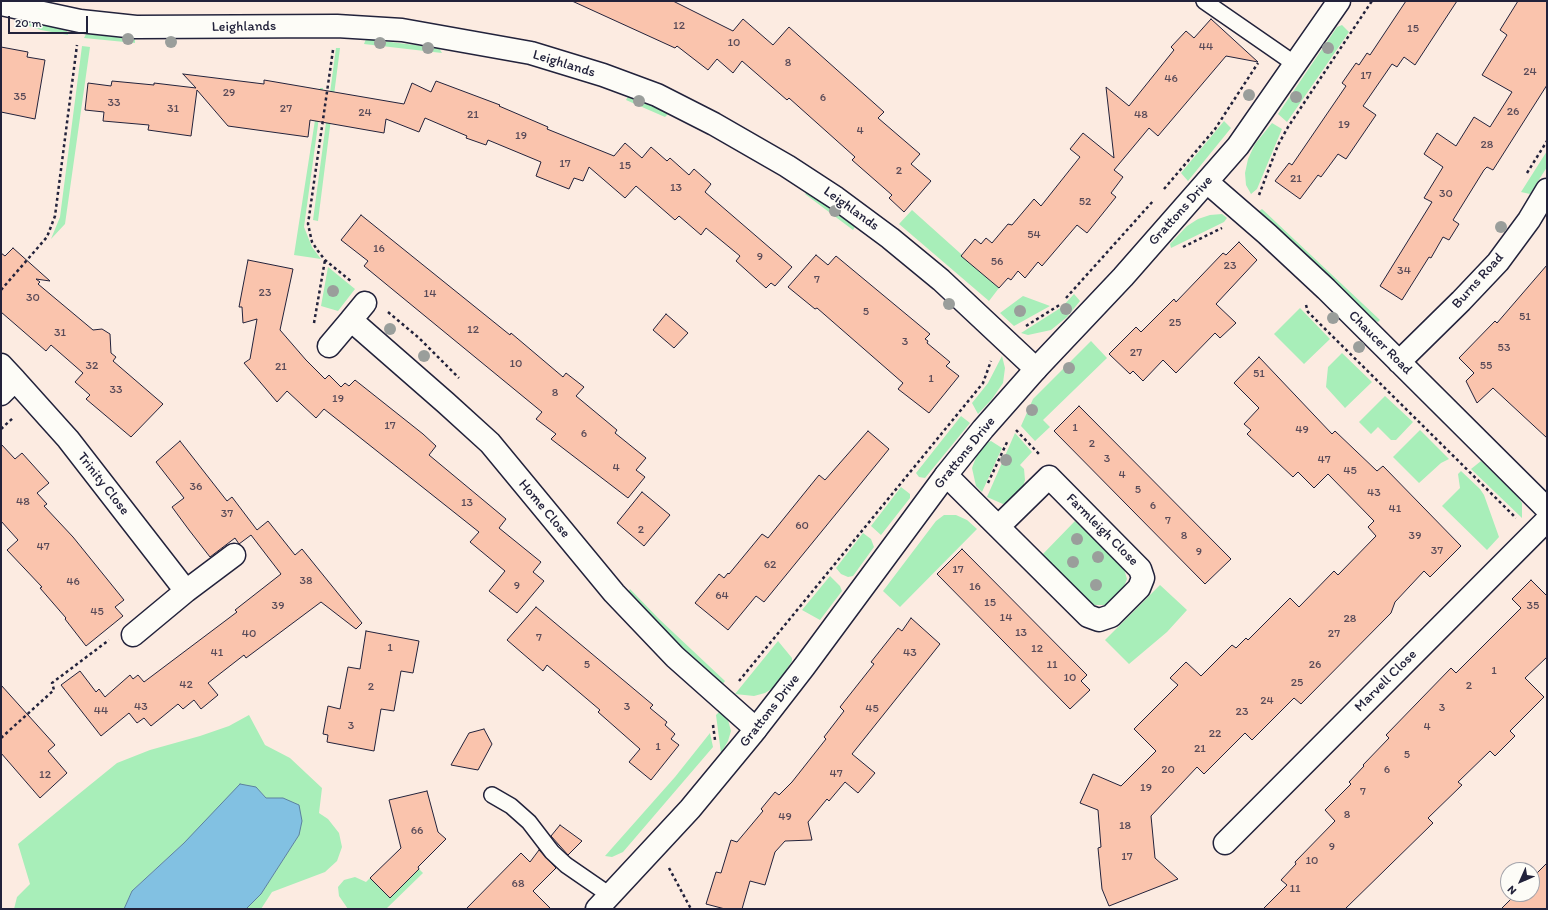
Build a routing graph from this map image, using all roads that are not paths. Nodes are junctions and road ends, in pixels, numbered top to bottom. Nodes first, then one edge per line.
1 (1204, 1) edge
2 (1339, 1) edge
3 (1, 4) edge
4 (1296, 64) junction
5 (1207, 182) junction
6 (1547, 190) edge
7 (365, 303) road end
8 (351, 320) junction
9 (329, 346) road end
10 (1399, 362) junction
11 (1036, 369) junction
12 (6, 380) edge
13 (946, 475) junction
14 (1547, 509) edge
15 (1547, 520) edge
16 (999, 526) junction
17 (234, 555) dead end
18 (186, 591) junction
19 (133, 635) road end
20 (756, 729) junction
21 (492, 795) dead end
22 (1226, 843) dead end
23 (604, 902) edge

1 - 4 lane
2 - 4 street, Grattons Drive
3 - 11 street, Leighlands
4 - 5 street, Grattons Drive
5 - 10 street, Chaucer Road
5 - 11 street, Grattons Drive
6 - 10 street, Burns Road
7 - 8 street
8 - 9 street
8 - 20 street, Home Close
10 - 14 street, Chaucer Road
11 - 13 street, Grattons Drive
12 - 18 street, Trinity Close
13 - 16 street, Farmleigh Close
13 - 20 street, Grattons Drive
15 - 22 street, Marvell Close
16 - 16 street, Farmleigh Close
17 - 18 street
18 - 19 street
20 - 23 street, Grattons Drive
21 - 23 lane

